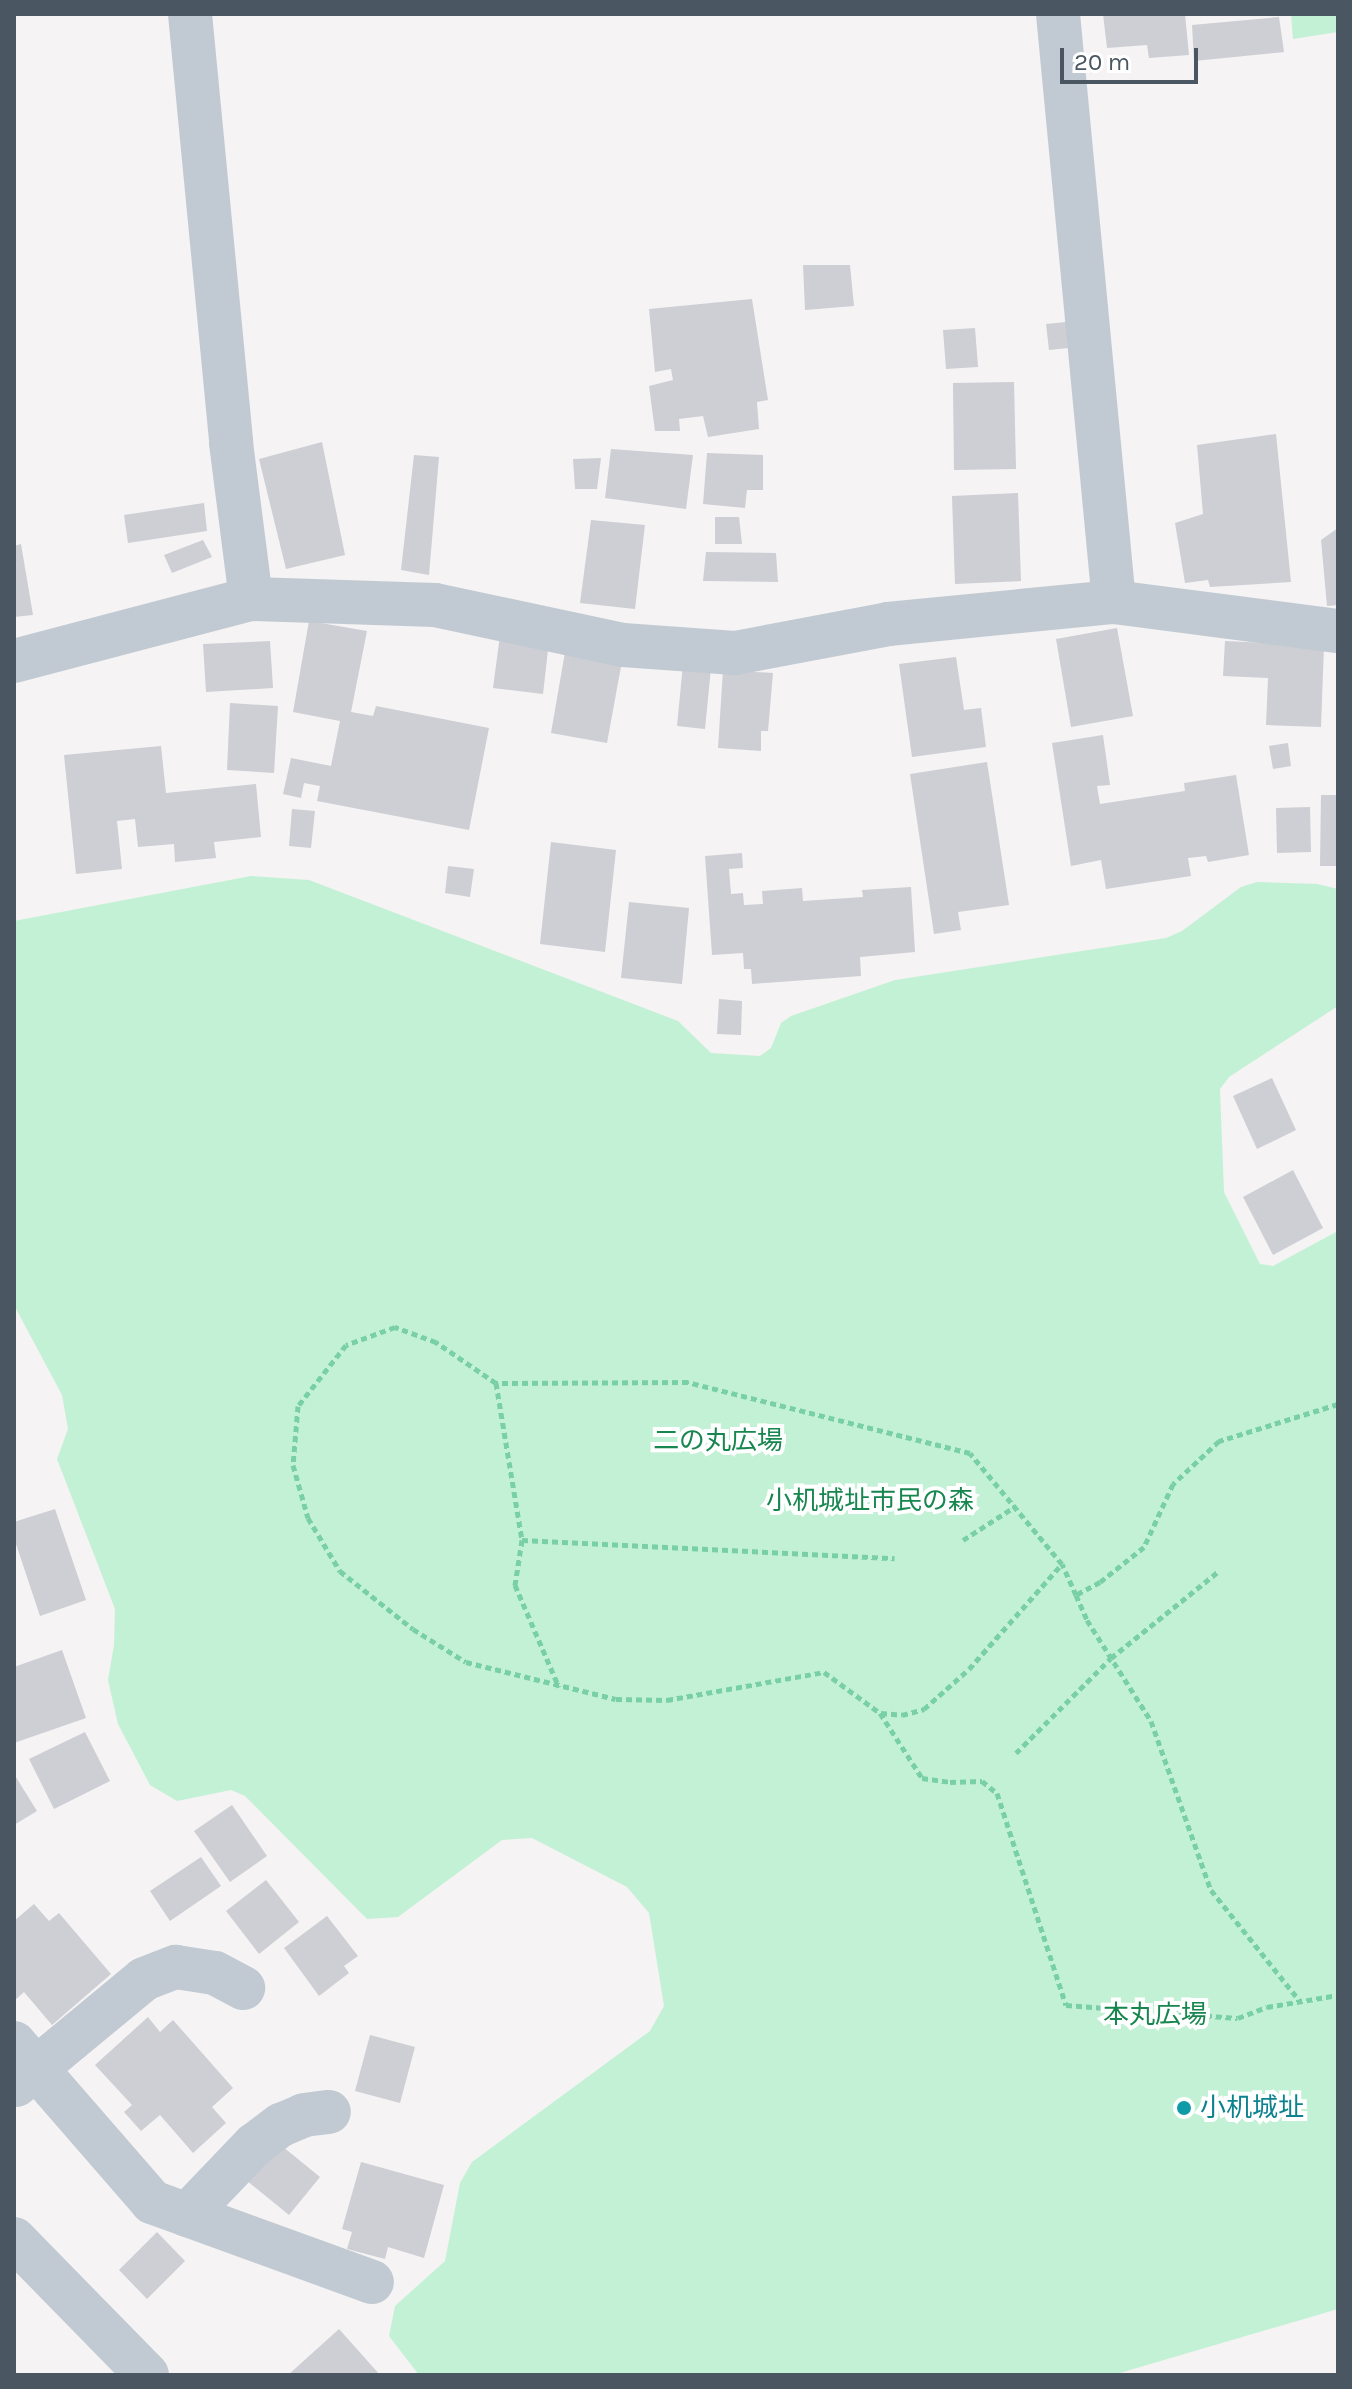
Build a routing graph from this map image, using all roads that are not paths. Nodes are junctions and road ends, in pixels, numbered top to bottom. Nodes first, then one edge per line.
1 (190, 14) edge
2 (1058, 14) edge
3 (251, 599) junction
4 (1114, 602) junction
5 (1338, 631) edge
6 (14, 661) edge
7 (243, 1988) dead end
8 (22, 2066) edge
9 (329, 2112) dead end
10 (187, 2215) junction
11 (14, 2239) edge
12 (372, 2282) dead end
13 (147, 2375) edge

1 - 3 street
2 - 4 street
3 - 4 street
3 - 6 street
4 - 5 street
7 - 8 street
8 - 10 street
9 - 10 street
10 - 12 street
11 - 13 street

